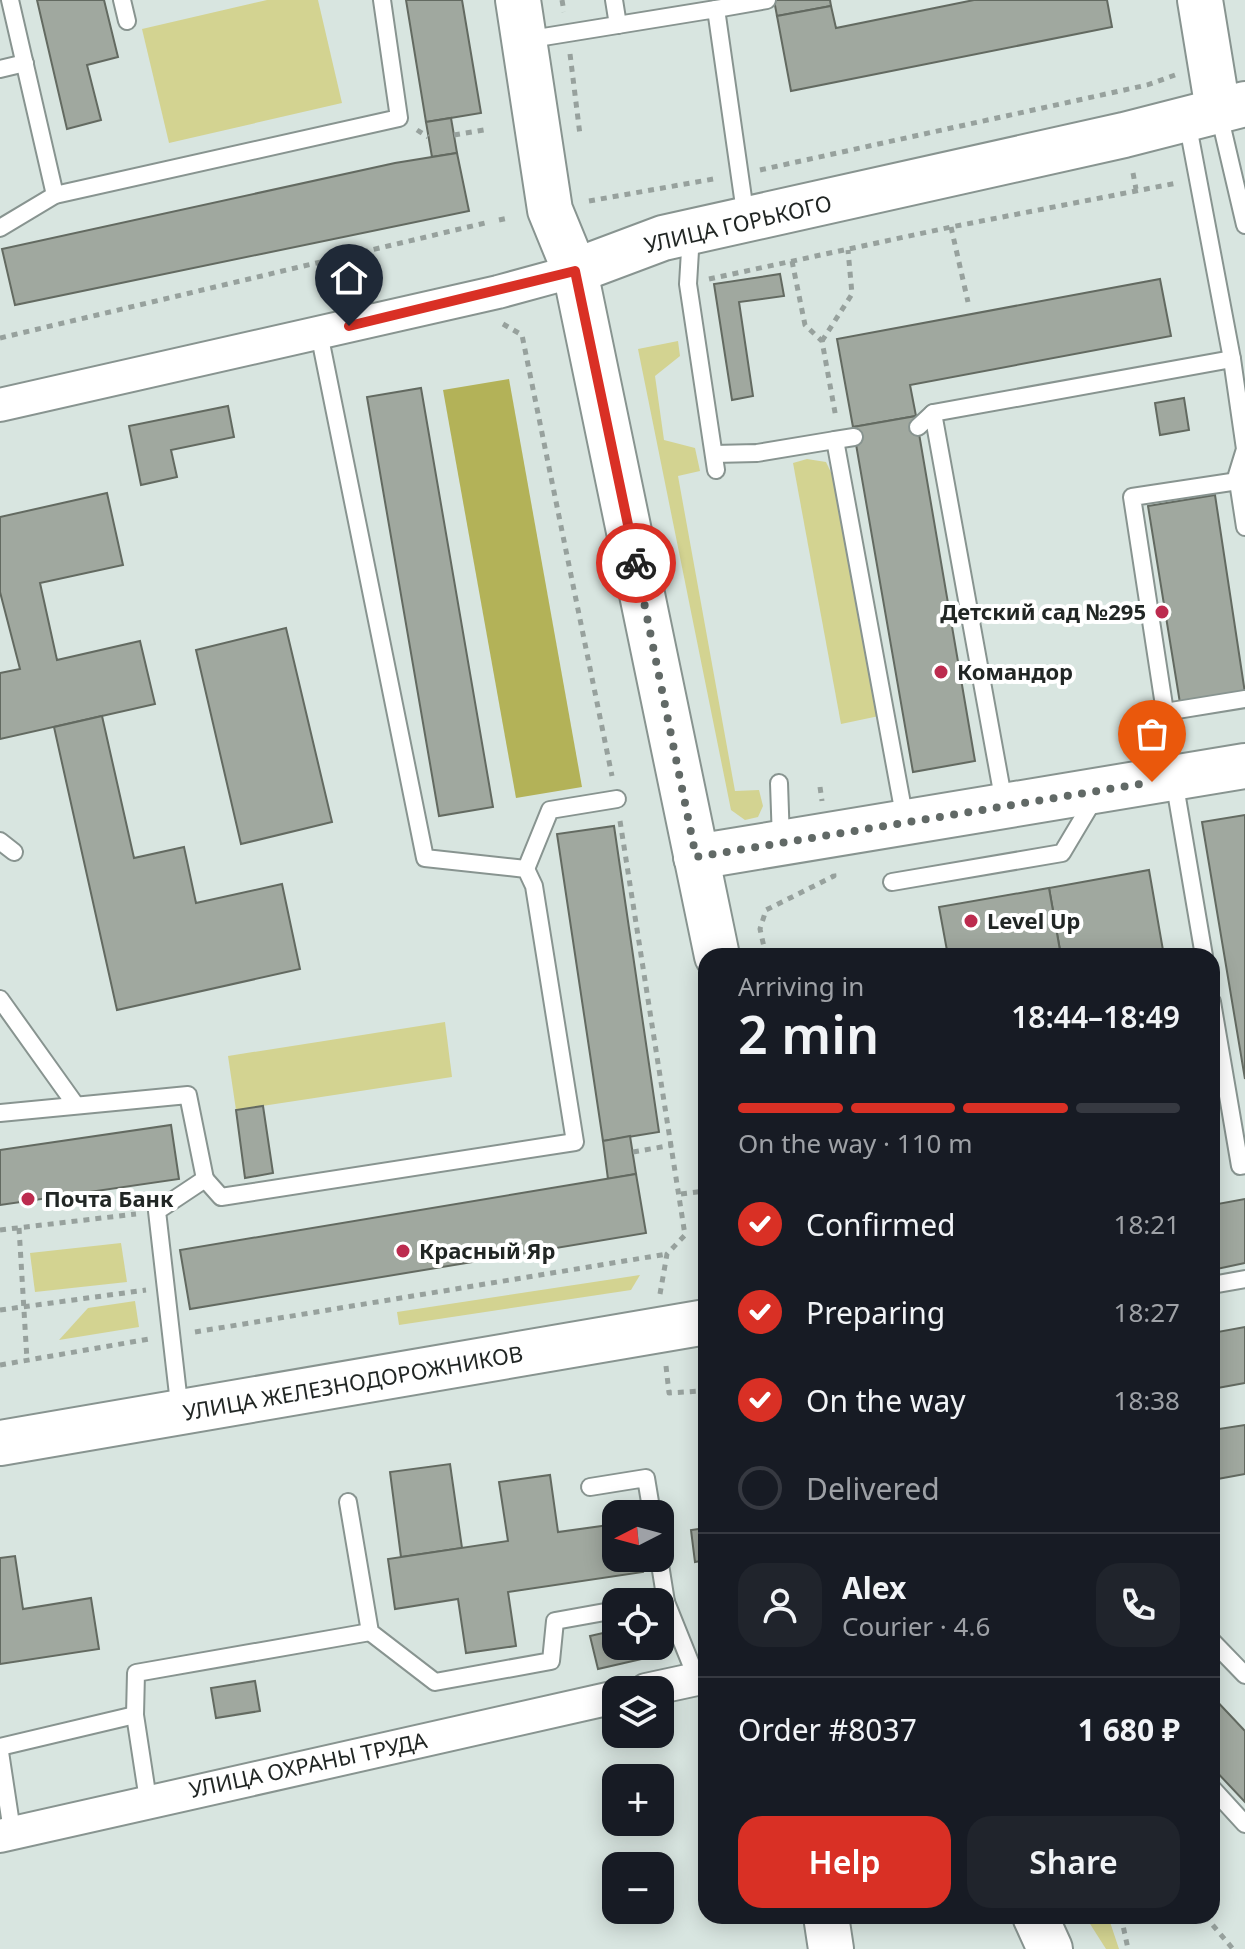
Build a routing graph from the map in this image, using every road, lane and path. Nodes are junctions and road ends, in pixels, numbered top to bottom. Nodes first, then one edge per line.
1 (10, 0) edge
2 (122, 0) edge
3 (382, 0) edge
4 (562, 0) edge
5 (614, 0) edge
6 (767, 0) edge
7 (1200, 0) edge
8 (716, 9) junction
9 (521, 20) edge
10 (127, 21) dead end
11 (618, 25) junction
12 (567, 34) junction
13 (25, 63) junction
14 (0, 69) edge
15 (1115, 91) dead end
16 (1217, 111) edge
17 (489, 129) dead end
18 (454, 135) dead end
19 (581, 141) dead end
20 (1133, 173) dead end
21 (740, 174) junction
22 (1200, 180) junction
23 (587, 187) dead end
24 (1136, 189) junction
25 (55, 195) junction
26 (508, 218) dead end
27 (499, 220) dead end
28 (746, 222) junction
29 (485, 223) dead end
30 (1245, 225) edge
31 (951, 227) junction
32 (0, 228) edge
33 (691, 232) junction
34 (848, 250) junction
35 (792, 261) junction
36 (575, 271) junction
37 (688, 284) junction
38 (968, 302) dead end
39 (503, 324) dead end
40 (319, 333) junction
41 (0, 338) edge
42 (822, 341) junction
43 (1232, 359) junction
44 (0, 405) edge
45 (933, 413) junction
46 (918, 427) dead end
47 (843, 439) junction
48 (1238, 481) junction
49 (1245, 527) edge
50 (1245, 699) edge
51 (1245, 766) edge
52 (1174, 778) junction
53 (779, 783) dead end
54 (1100, 790) junction
55 (617, 799) junction
56 (1004, 804) junction
57 (905, 821) junction
58 (0, 841) edge
59 (781, 842) junction
60 (14, 852) dead end
61 (696, 857) junction
62 (526, 869) junction
63 (834, 876) dead end
64 (892, 882) dead end
65 (715, 948) edge
66 (764, 948) edge
67 (1203, 948) edge
68 (0, 999) edge
69 (1220, 1049) edge
70 (75, 1104) junction
71 (0, 1113) edge
72 (673, 1145) junction
73 (633, 1152) dead end
74 (1245, 1165) edge
75 (205, 1179) junction
76 (698, 1192) edge
77 (681, 1194) junction
78 (157, 1211) junction
79 (19, 1228) junction
80 (0, 1230) edge
81 (667, 1254) junction
82 (1245, 1279) edge
83 (1220, 1284) edge
84 (164, 1288) junction
85 (659, 1300) dead end
86 (24, 1308) junction
87 (0, 1310) edge
88 (698, 1323) edge
89 (171, 1336) junction
90 (27, 1360) junction
91 (0, 1365) edge
92 (666, 1366) dead end
93 (698, 1391) edge
94 (180, 1412) junction
95 (0, 1443) edge
96 (590, 1487) dead end
97 (650, 1500) edge
98 (348, 1502) dead end
99 (602, 1613) edge
100 (674, 1624) edge
101 (370, 1632) junction
102 (1220, 1649) edge
103 (698, 1672) edge
104 (1245, 1675) edge
105 (698, 1679) edge
106 (674, 1684) edge
107 (602, 1700) edge
108 (135, 1715) junction
109 (0, 1750) edge
110 (1220, 1797) edge
111 (148, 1800) junction
112 (1245, 1824) edge
113 (6, 1834) edge
114 (827, 1924) edge
115 (1123, 1924) edge
116 (1212, 1924) edge
117 (831, 1949) edge
118 (1128, 1949) edge
119 (1233, 1949) edge

1 - 13 lane
2 - 10 lane
3 - 25 lane
4 - 12 path
5 - 11 lane
6 - 8 lane
7 - 16 main road
8 - 11 lane
8 - 21 lane
9 - 12 lane
9 - 36 main road
11 - 12 lane
12 - 19 path
13 - 14 lane
13 - 25 lane
15 - 21 path
16 - 22 lane
16 - 28 main road, УЛИЦА ГОРЬКОГО
16 - 30 lane
17 - 18 path
20 - 24 path
21 - 23 path
21 - 28 lane
22 - 24 path
22 - 43 lane
24 - 31 path
25 - 32 lane
26 - 27 path
28 - 33 main road, УЛИЦА ГОРЬКОГО
29 - 41 path
31 - 34 path
31 - 38 path
33 - 36 main road, УЛИЦА ГОРЬКОГО
33 - 37 lane
34 - 35 path
34 - 42 path
35 - 37 path
35 - 42 path
36 - 40 street, УЛИЦА ГОРЬКОГО
36 - 61 main road
37 - 47 lane
39 - 55 path
40 - 44 street, УЛИЦА ГОРЬКОГО
40 - 62 lane
42 - 47 path
43 - 45 lane
43 - 48 lane
45 - 46 lane
45 - 56 lane
47 - 57 lane
48 - 49 lane
48 - 50 lane
51 - 52 main road
52 - 54 main road
52 - 67 lane
53 - 59 lane
54 - 56 main road
54 - 64 lane
55 - 62 lane
55 - 72 path
56 - 57 main road
57 - 59 main road
58 - 60 lane
59 - 61 main road
61 - 65 main road
62 - 75 lane
63 - 66 path
68 - 70 lane
69 - 74 lane
70 - 71 lane
70 - 75 lane
72 - 73 path
72 - 77 path
75 - 78 lane
76 - 77 path
77 - 81 path
78 - 79 path
78 - 84 lane
79 - 80 path
79 - 86 path
81 - 85 path
81 - 89 path
82 - 83 lane
84 - 86 path
84 - 89 lane
86 - 87 path
86 - 90 path
88 - 94 main road, УЛИЦА ЖЕЛЕЗНОДОРОЖНИКОВ
89 - 90 path
89 - 94 lane
90 - 91 path
92 - 93 path
94 - 95 main road, УЛИЦА ЖЕЛЕЗНОДОРОЖНИКОВ
96 - 97 lane
98 - 101 lane
99 - 101 lane
100 - 103 lane
101 - 108 lane
102 - 104 lane
105 - 106 street
107 - 111 street, УЛИЦА ОХРАНЫ ТРУДА
108 - 109 lane
108 - 111 lane
109 - 113 lane
110 - 112 lane
111 - 113 street, УЛИЦА ОХРАНЫ ТРУДА
114 - 117 main road
115 - 118 path
116 - 119 path

